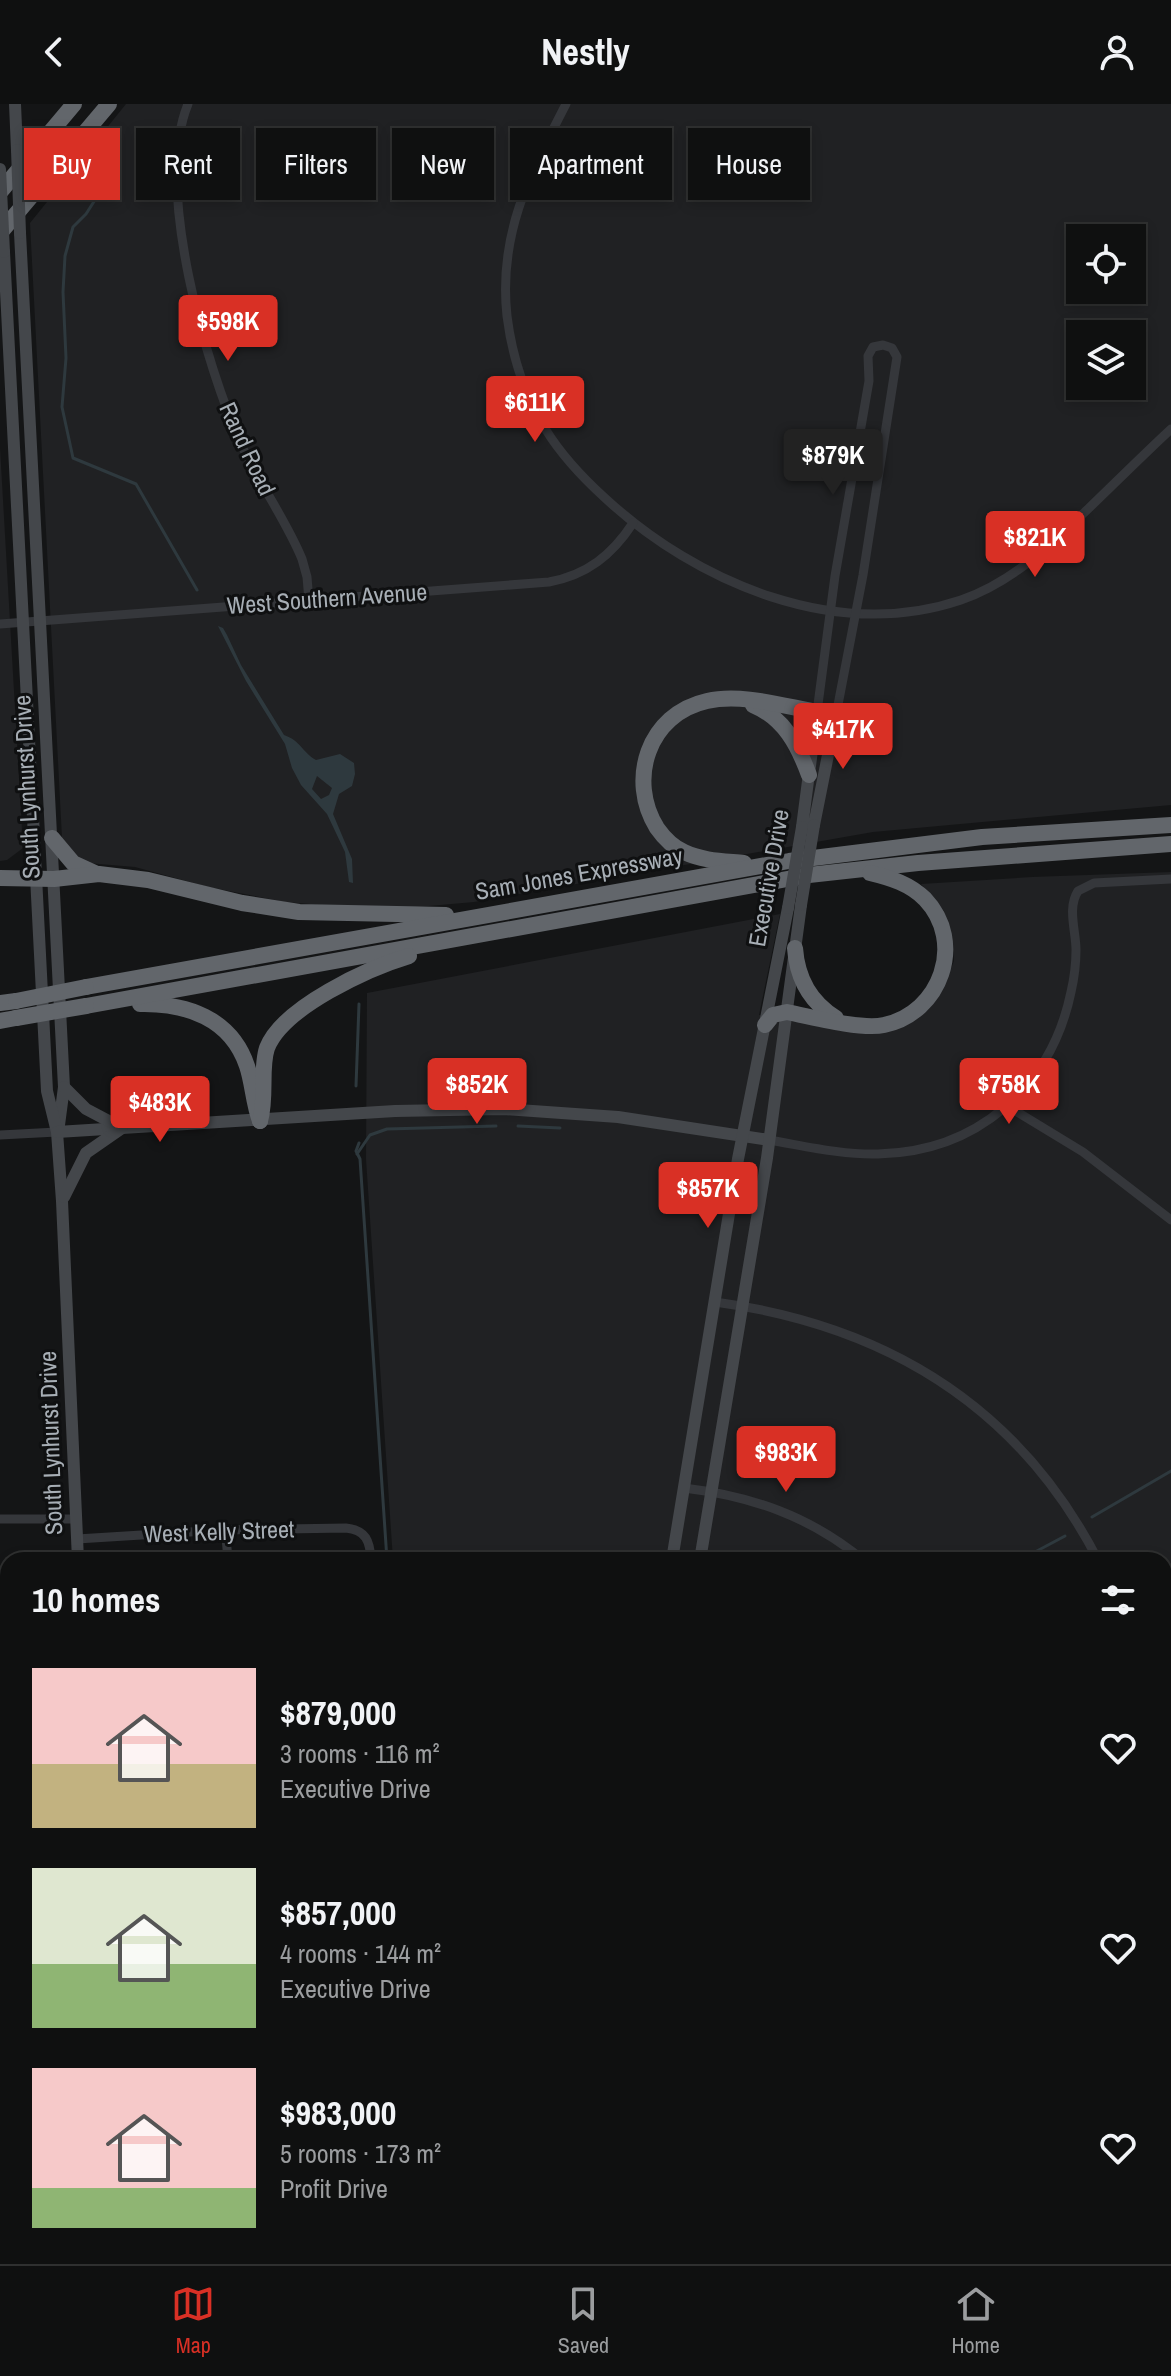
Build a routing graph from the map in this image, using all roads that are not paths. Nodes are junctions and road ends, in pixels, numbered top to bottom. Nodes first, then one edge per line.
1 (15, 104) edge
2 (74, 104) edge
3 (109, 104) edge
4 (188, 104) edge
5 (566, 104) edge
6 (0, 167) edge
7 (0, 192) edge
8 (0, 233) edge
9 (1171, 429) edge
10 (633, 523) junction
11 (309, 601) junction
12 (830, 610) junction
13 (856, 613) junction
14 (41, 621) junction
15 (23, 622) junction
16 (0, 624) edge
17 (741, 700) junction
18 (837, 710) junction
19 (817, 712) junction
20 (809, 775) junction
21 (1171, 825) edge
22 (808, 826) junction
23 (52, 838) junction
24 (1171, 844) edge
25 (1050, 852) junction
26 (1171, 852) edge
27 (767, 864) junction
28 (857, 871) junction
29 (99, 874) junction
30 (0, 878) edge
31 (54, 879) junction
32 (1171, 879) edge
33 (36, 880) junction
34 (795, 906) junction
35 (497, 914) junction
36 (476, 935) junction
37 (795, 948) junction
38 (8, 1002) edge
39 (86, 1006) junction
40 (787, 1012) junction
41 (8, 1020) edge
42 (844, 1022) junction
43 (765, 1025) junction
44 (64, 1087) junction
45 (1009, 1107) junction
46 (260, 1121) junction
47 (122, 1128) junction
48 (57, 1132) junction
49 (0, 1135) edge
50 (743, 1135) junction
51 (769, 1140) junction
52 (62, 1201) junction
53 (1171, 1220) edge
54 (715, 1302) junction
55 (742, 1306) junction
56 (684, 1488) junction
57 (711, 1492) junction
58 (0, 1519) edge
59 (75, 1519) junction
60 (222, 1530) junction
61 (77, 1539) junction
62 (78, 1552) edge
63 (227, 1552) edge
64 (370, 1552) edge
65 (673, 1552) edge
66 (701, 1552) edge
67 (853, 1552) edge
68 (1093, 1552) edge

1 - 14 main road, South Lynhurst Drive, bridge
2 - 7 highway
3 - 8 highway
4 - 11 street, Rand Road
5 - 10 street
6 - 15 main road, South Lynhurst Drive, bridge
9 - 13 street
10 - 11 street, West Southern Avenue
10 - 12 street
11 - 14 street, West Southern Avenue
12 - 13 street
12 - 13 street, Executive Drive
12 - 19 street, Executive Drive
13 - 18 street, Executive Drive
14 - 15 street, West Southern Avenue
14 - 23 main road, South Lynhurst Drive
15 - 16 street, West Southern Avenue
15 - 33 main road, South Lynhurst Drive
17 - 19 highway
17 - 20 highway
17 - 27 highway
18 - 19 main road
18 - 22 main road, Executive Drive
19 - 20 main road, Executive Drive
20 - 22 main road, Executive Drive
21 - 27 highway, Sam Jones Expressway
22 - 34 main road, Executive Drive, bridge
23 - 29 highway
23 - 31 main road, South Lynhurst Drive
24 - 25 highway, Sam Jones Expressway
25 - 26 highway
25 - 28 highway, Sam Jones Expressway
27 - 35 highway, Sam Jones Expressway
28 - 36 highway, Sam Jones Expressway
28 - 42 highway
29 - 31 highway
29 - 35 highway
30 - 33 highway
31 - 33 highway
31 - 44 main road, South Lynhurst Drive
32 - 45 street
33 - 48 main road, South Lynhurst Drive
34 - 37 main road, Executive Drive
34 - 43 main road, Executive Drive
35 - 38 highway, Sam Jones Expressway, bridge
36 - 39 highway, Sam Jones Expressway
36 - 46 highway
37 - 40 main road, Executive Drive
37 - 42 highway
39 - 41 highway, Sam Jones Expressway, bridge
39 - 46 highway
40 - 42 highway
40 - 43 highway
40 - 51 main road, Executive Drive
43 - 50 main road, Executive Drive
44 - 47 main road
44 - 48 main road, South Lynhurst Drive
45 - 51 street
45 - 53 street
46 - 47 main road
46 - 50 main road
47 - 48 main road
47 - 52 main road
48 - 49 street
48 - 52 main road, South Lynhurst Drive
50 - 51 main road
50 - 54 main road, Executive Drive
51 - 55 main road, Executive Drive
52 - 59 main road, South Lynhurst Drive
54 - 55 street
54 - 56 main road, Executive Drive
55 - 57 main road, Executive Drive
55 - 68 street
56 - 57 street
56 - 65 main road, Executive Drive
57 - 66 main road, Executive Drive
57 - 67 street
58 - 59 street
59 - 61 main road, South Lynhurst Drive
60 - 61 street, West Kelly Street
60 - 63 street
60 - 64 street, West Kelly Street
61 - 62 main road, South Lynhurst Drive

